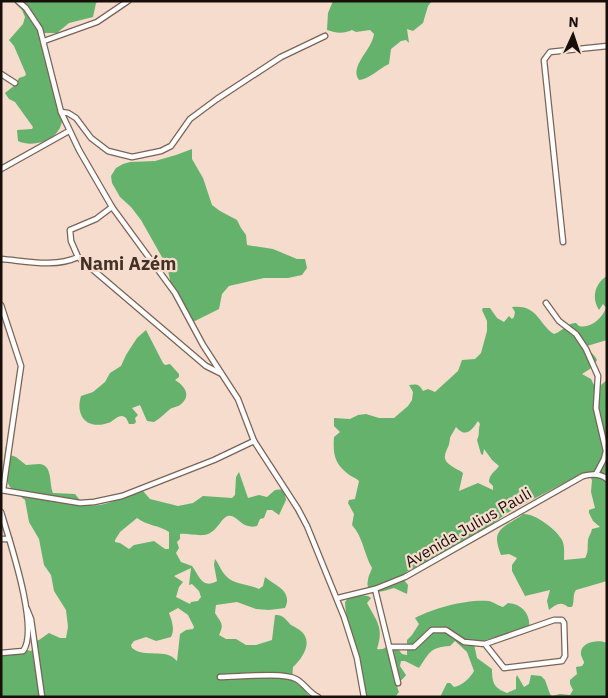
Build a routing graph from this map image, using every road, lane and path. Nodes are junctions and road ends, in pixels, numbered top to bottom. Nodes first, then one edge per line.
1 (18, 1) edge
2 (128, 1) edge
3 (324, 36) dead end
4 (44, 41) junction
5 (607, 46) edge
6 (1, 74) edge
7 (15, 83) dead end
8 (61, 112) junction
9 (69, 131) junction
10 (1, 163) edge
11 (4, 168) edge
12 (112, 207) junction
13 (564, 242) dead end
14 (78, 257) junction
15 (1, 259) edge
16 (546, 303) dead end
17 (1, 305) edge
18 (222, 374) junction
19 (254, 441) junction
20 (596, 474) junction
21 (607, 479) edge
22 (2, 490) edge
23 (1, 512) edge
24 (1, 539) edge
25 (9, 539) junction
26 (375, 589) junction
27 (338, 598) junction
28 (25, 603) junction
29 (484, 644) junction
30 (390, 647) junction
31 (1, 654) edge
32 (220, 678) dead end
33 (398, 683) dead end
34 (42, 697) edge
35 (318, 697) edge
36 (364, 697) edge

1 - 4 street
2 - 4 street
3 - 8 street
4 - 8 street
5 - 13 street
6 - 7 street
8 - 9 street
9 - 11 street
9 - 12 street
10 - 11 street
12 - 14 street
12 - 18 street
14 - 15 street
14 - 18 street
16 - 20 street
17 - 22 street
18 - 19 street
19 - 22 street
19 - 27 street
20 - 21 street
20 - 26 street, Avenida Julius Pauli
23 - 25 street
24 - 25 street
25 - 28 street
26 - 27 street, Avenida Julius Pauli
26 - 30 street
27 - 36 street
28 - 31 street
28 - 34 street
29 - 29 street
29 - 30 street
30 - 33 street
32 - 35 street

